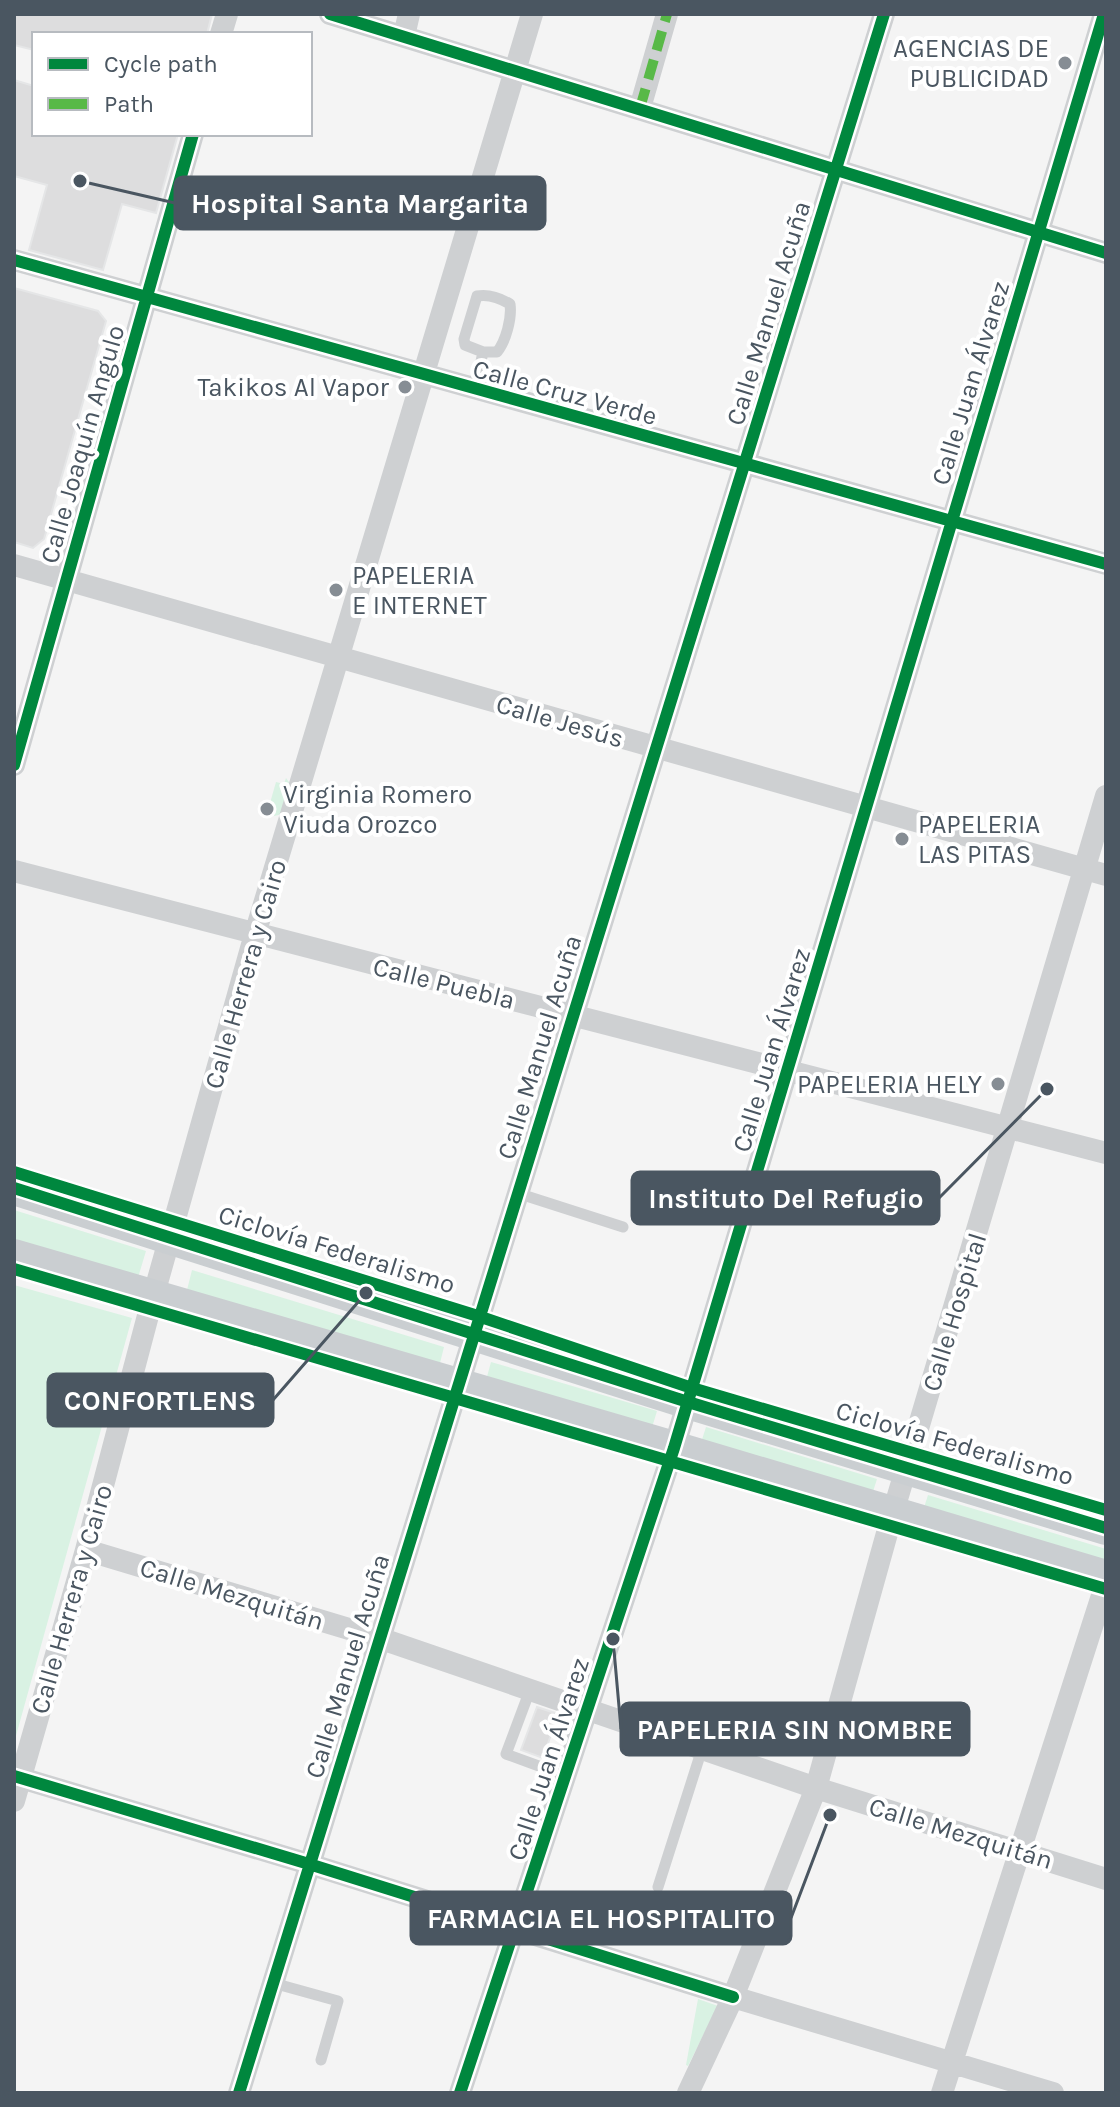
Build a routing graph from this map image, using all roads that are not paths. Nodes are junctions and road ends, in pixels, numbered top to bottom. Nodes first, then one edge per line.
1 (330, 14) edge
2 (532, 14) edge
3 (667, 14) edge
4 (884, 14) edge
5 (1104, 14) edge
6 (406, 25) edge
7 (515, 69) junction
8 (640, 108) junction
9 (192, 136) edge
10 (836, 169) junction
11 (1039, 232) junction
12 (1106, 253) edge
13 (14, 260) edge
14 (146, 298) junction
15 (483, 352) junction
16 (421, 375) junction
17 (475, 390) junction
18 (744, 464) junction
19 (952, 522) junction
20 (1106, 564) edge
21 (14, 565) edge
22 (67, 580) junction
23 (337, 658) junction
24 (655, 749) junction
25 (14, 765) edge
26 (1106, 796) edge
27 (867, 806) junction
28 (14, 871) edge
29 (1095, 872) edge
30 (255, 934) junction
31 (572, 1016) junction
32 (788, 1071) junction
33 (1009, 1128) junction
34 (1106, 1153) edge
35 (14, 1188) edge
36 (517, 1193) junction
37 (623, 1227) dead end
38 (171, 1237) junction
39 (14, 1256) edge
40 (154, 1296) junction
41 (473, 1332) junction
42 (457, 1384) junction
43 (688, 1402) junction
44 (674, 1448) junction
45 (907, 1469) junction
46 (894, 1513) junction
47 (1106, 1528) edge
48 (86, 1550) junction
49 (1106, 1580) edge
50 (379, 1638) junction
51 (530, 1690) junction
52 (588, 1710) junction
53 (702, 1749) junction
54 (566, 1776) junction
55 (18, 1777) edge
56 (816, 1788) junction
57 (14, 1801) edge
58 (1021, 1852) junction
59 (309, 1864) junction
60 (1106, 1879) edge
61 (658, 1887) dead end
62 (515, 1929) junction
63 (273, 1983) junction
64 (733, 1997) junction
65 (321, 2060) dead end
66 (952, 2063) junction
67 (239, 2093) edge
68 (460, 2093) edge
69 (688, 2093) edge
70 (942, 2093) edge
71 (1053, 2093) edge

1 - 6 street
2 - 7 street, Calle Herrera y Cairo
3 - 8 street
4 - 10 street, Calle Manuel Acuña
5 - 11 street, Calle Juan Álvarez
6 - 7 street
7 - 8 street
7 - 16 street, Calle Herrera y Cairo
8 - 10 street
9 - 14 street, Calle Joaquín Angulo
10 - 11 street
10 - 18 street, Calle Manuel Acuña
11 - 12 street
11 - 19 street, Calle Juan Álvarez
13 - 14 street, Calle Cruz Verde
14 - 16 street, Calle Cruz Verde
14 - 22 street, Calle Joaquín Angulo
15 - 15 lane
15 - 17 lane
16 - 17 street, Calle Cruz Verde
16 - 23 street, Calle Herrera y Cairo
17 - 18 street, Calle Cruz Verde
18 - 19 street, Calle Cruz Verde
18 - 24 street, Calle Manuel Acuña
19 - 20 street, Calle Cruz Verde
19 - 27 street, Calle Juan Álvarez
21 - 22 street, Calle Jesús
22 - 23 street, Calle Jesús
22 - 25 street, Calle Joaquín Angulo
23 - 24 street, Calle Jesús
23 - 30 street, Calle Herrera y Cairo
24 - 27 street, Calle Jesús
24 - 31 street, Calle Manuel Acuña
26 - 29 street, Calle Hospital
27 - 29 street, Calle Jesús
27 - 32 street, Calle Juan Álvarez
28 - 30 street, Calle Puebla
29 - 33 street, Calle Hospital
30 - 31 street, Calle Puebla
30 - 38 street, Calle Herrera y Cairo
31 - 32 street, Calle Puebla
31 - 36 street, Calle Manuel Acuña
32 - 33 street, Calle Puebla
32 - 43 street, Calle Juan Álvarez
33 - 34 street, Calle Puebla
33 - 45 street, Calle Hospital
35 - 38 main road
36 - 37 lane
36 - 41 street, Calle Manuel Acuña
38 - 40 street, Calle Herrera y Cairo
38 - 41 main road
39 - 40 main road
40 - 42 main road
40 - 48 street, Calle Herrera y Cairo
41 - 42 street, Calle Manuel Acuña
41 - 43 main road
42 - 44 main road
42 - 50 street, Calle Manuel Acuña
43 - 44 street, Calle Juan Álvarez
43 - 45 main road
44 - 46 main road
44 - 52 street, Calle Juan Álvarez
45 - 46 street, Calle Hospital
45 - 47 main road
46 - 49 main road
46 - 56 street, Calle Hospital
48 - 50 street, Calle Mezquitán
48 - 55 street, Calle Herrera y Cairo
49 - 58 street
50 - 51 street, Calle Mezquitán
50 - 59 street, Calle Manuel Acuña
51 - 52 street, Calle Mezquitán
51 - 54 lane
52 - 53 street, Calle Mezquitán
52 - 54 street, Calle Juan Álvarez
53 - 56 street, Calle Mezquitán
53 - 61 lane
54 - 62 street, Calle Juan Álvarez
55 - 57 street, Calle Herrera y Cairo
55 - 59 street
56 - 58 street, Calle Mezquitán
56 - 64 street, Calle Hospital
58 - 60 street, Calle Mezquitán
58 - 66 street
59 - 62 street
59 - 63 street, Calle Manuel Acuña
62 - 64 street
62 - 68 street, Calle Juan Álvarez
63 - 65 lane
63 - 67 street, Calle Manuel Acuña
64 - 66 street
64 - 69 street, Calle Hospital
66 - 70 street
66 - 71 street

